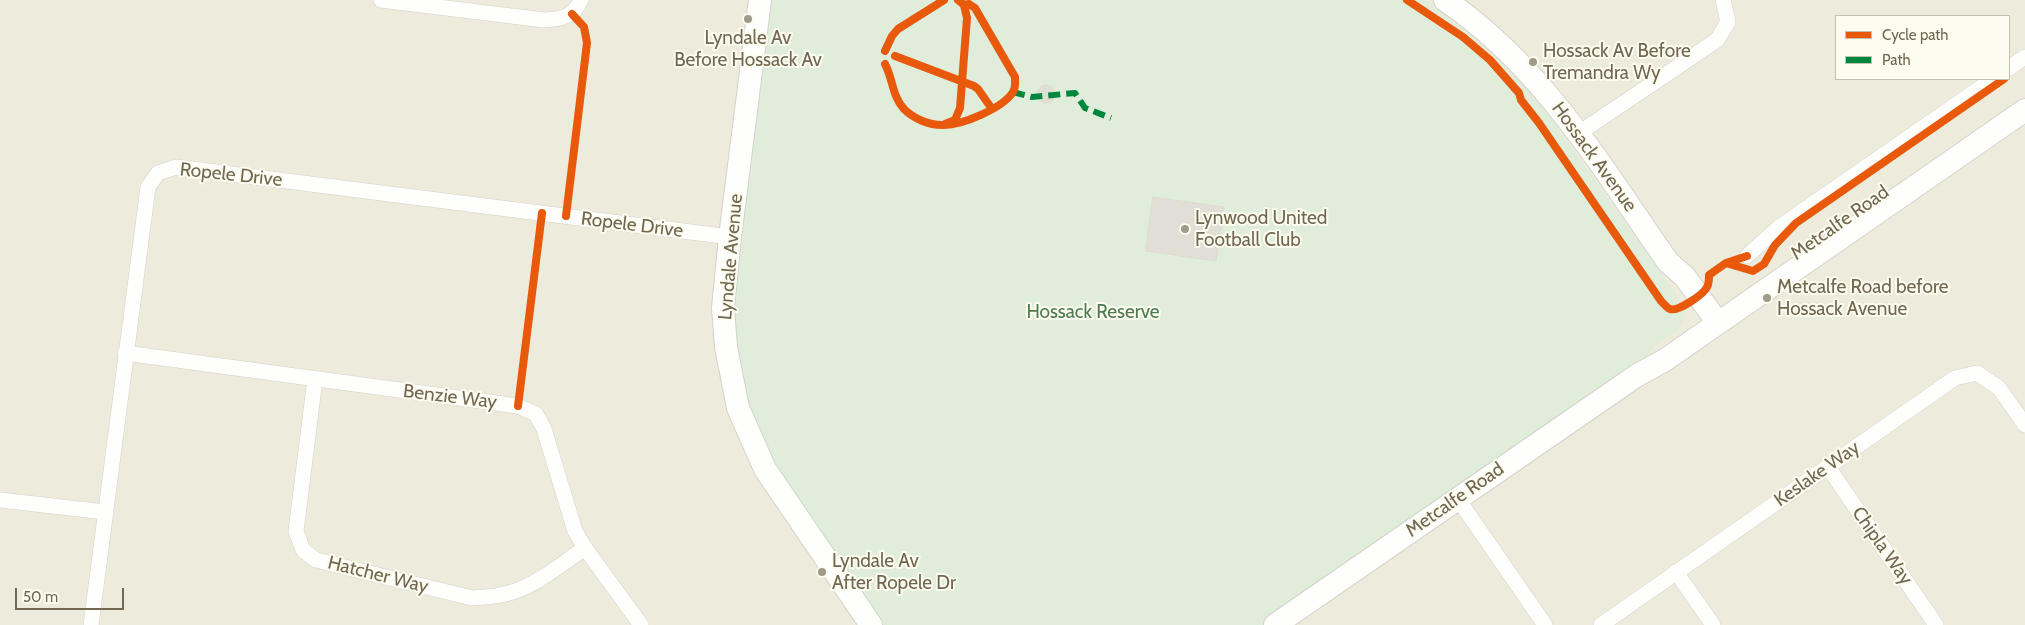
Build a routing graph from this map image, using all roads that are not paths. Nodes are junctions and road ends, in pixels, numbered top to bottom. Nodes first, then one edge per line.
1 (381, 0) edge
2 (581, 0) edge
3 (760, 0) edge
4 (1444, 0) edge
5 (1723, 0) edge
6 (2025, 57) edge
7 (2010, 67) edge
8 (1992, 80) edge
9 (2025, 100) edge
10 (1579, 133) junction
11 (730, 237) junction
12 (1747, 256) dead end
13 (1708, 322) junction
14 (125, 354) junction
15 (315, 379) junction
16 (2025, 425) edge
17 (1828, 467) junction
18 (1458, 499) junction
19 (0, 500) edge
20 (105, 512) junction
21 (585, 548) junction
22 (1676, 572) junction
23 (91, 625) edge
24 (641, 625) edge
25 (871, 625) edge
26 (1275, 625) edge
27 (1545, 625) edge
28 (1601, 625) edge
29 (1713, 625) edge
30 (1936, 625) edge

1 - 2 street
3 - 11 street, Lyndale Avenue
4 - 10 street, Hossack Avenue
5 - 10 street
6 - 7 street
8 - 12 street
9 - 13 street, Metcalfe Road
10 - 13 street, Hossack Avenue
11 - 14 street, Ropele Drive
11 - 25 street, Lyndale Avenue
13 - 18 street, Metcalfe Road
14 - 15 street, Benzie Way
14 - 20 street, Ropele Drive
15 - 21 street, Benzie Way
15 - 21 street, Hatcher Way
16 - 17 street, Keslake Way
17 - 22 street, Keslake Way
17 - 30 street, Chipla Way
18 - 26 street, Metcalfe Road
18 - 27 street
19 - 20 street
20 - 23 street, Ropele Drive
21 - 24 street, Benzie Way
22 - 28 street, Keslake Way
22 - 29 street

